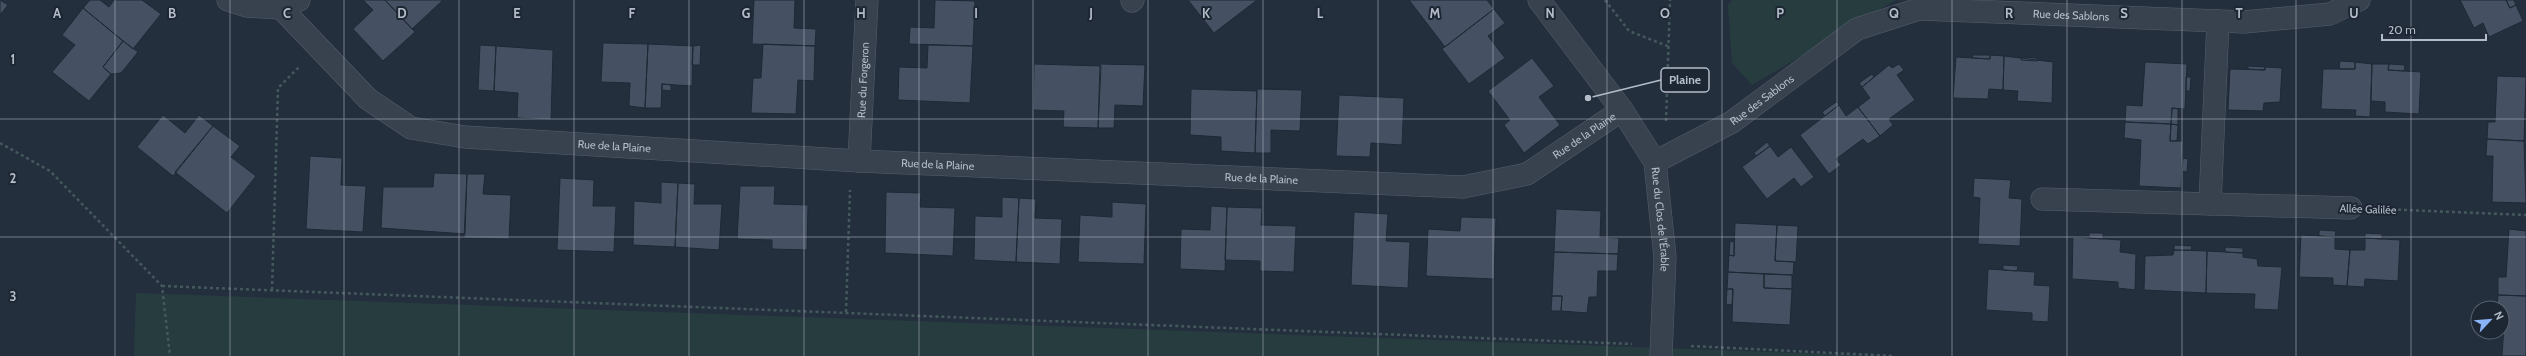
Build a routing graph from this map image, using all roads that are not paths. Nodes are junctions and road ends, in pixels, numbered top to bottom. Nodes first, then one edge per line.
1 (228, 0) edge
2 (867, 0) edge
3 (1539, 0) edge
4 (2359, 0) edge
5 (290, 4) edge
6 (2218, 21) junction
7 (1622, 110) junction
8 (855, 161) junction
9 (1655, 162) junction
10 (2042, 199) dead end
11 (2210, 204) junction
12 (2351, 208) road end
13 (1661, 350) edge

1 - 5 street
2 - 8 street, Rue du Forgeron
3 - 7 street, Rue du Clos de l'Érable
4 - 6 street, Rue des Sablons
5 - 8 street, Rue de la Plaine
6 - 9 street, Rue des Sablons
6 - 11 street
7 - 8 street, Rue de la Plaine
7 - 9 street, Rue du Clos de l'Érable
9 - 13 street, Rue du Clos de l'Érable
10 - 11 street, Allée Galilée
11 - 12 street, Allée Galilée

